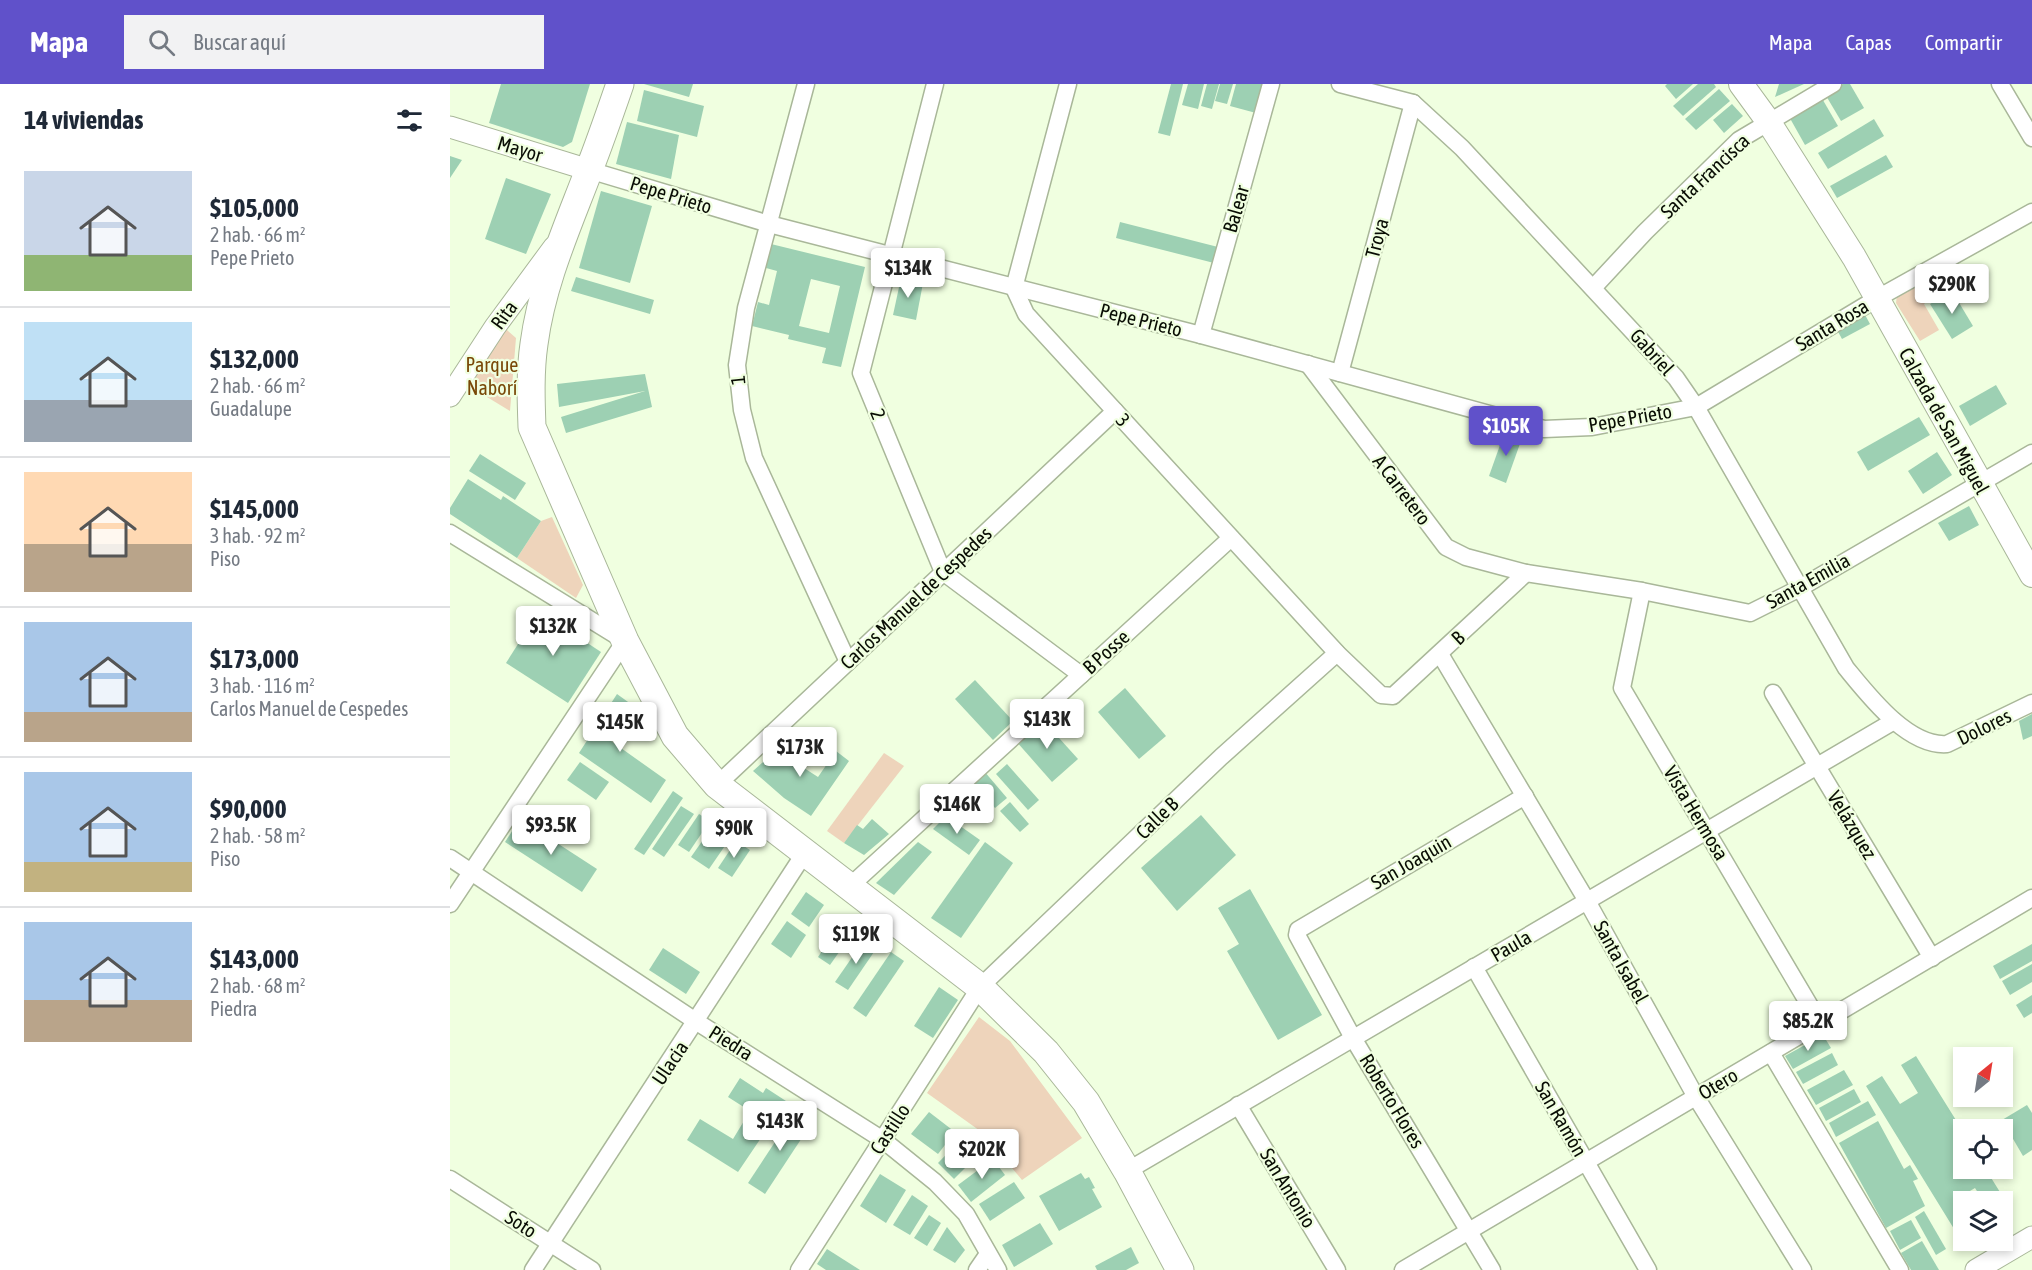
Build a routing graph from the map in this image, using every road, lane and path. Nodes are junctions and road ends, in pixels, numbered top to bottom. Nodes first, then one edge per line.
1 (620, 84) edge
2 (806, 84) edge
3 (935, 84) edge
4 (1068, 84) edge
5 (1271, 84) edge
6 (1340, 84) edge
7 (1741, 84) edge
8 (1833, 84) edge
9 (2000, 84) edge
10 (1413, 103) junction
11 (1768, 121) junction
12 (450, 128) edge
13 (2032, 138) edge
14 (589, 170) junction
15 (2032, 212) edge
16 (769, 224) junction
17 (561, 237) junction
18 (891, 256) junction
19 (1014, 288) junction
20 (1593, 288) junction
21 (1876, 299) junction
22 (1201, 335) junction
23 (1308, 364) junction
24 (1340, 373) junction
25 (450, 396) edge
26 (1696, 407) junction
27 (1115, 411) junction
28 (2032, 453) edge
29 (1979, 482) junction
30 (450, 533) edge
31 (1231, 538) junction
32 (944, 572) junction
33 (1526, 573) junction
34 (2032, 575) edge
35 (1798, 589) junction
36 (1642, 591) junction
37 (625, 641) junction
38 (1337, 653) junction
39 (1440, 654) junction
40 (848, 662) junction
41 (1081, 675) junction
42 (1773, 693) dead end
43 (1386, 697) joint
44 (2032, 703) edge
45 (1894, 721) junction
46 (1936, 745) joint
47 (1817, 766) junction
48 (717, 785) junction
49 (1525, 796) junction
50 (1707, 831) junction
51 (804, 854) junction
52 (450, 858) edge
53 (471, 871) junction
54 (849, 886) junction
55 (2032, 898) edge
56 (1587, 901) junction
57 (450, 904) edge
58 (1298, 930) joint
59 (1932, 958) junction
60 (1474, 967) junction
61 (980, 987) junction
62 (697, 1022) junction
63 (1820, 1023) junction
64 (1353, 1038) junction
65 (1771, 1053) junction
66 (1696, 1097) junction
67 (1238, 1105) junction
68 (883, 1140) junction
69 (1585, 1162) junction
70 (1127, 1170) junction
71 (450, 1179) edge
72 (1469, 1231) junction
73 (2032, 1237) edge
74 (550, 1243) junction
75 (988, 1254) junction
76 (533, 1270) edge
77 (592, 1270) edge
78 (799, 1270) edge
79 (977, 1270) edge
80 (998, 1270) edge
81 (1180, 1270) edge
82 (1337, 1270) edge
83 (1403, 1270) edge
84 (1492, 1270) edge
85 (1648, 1270) edge
86 (1803, 1270) edge
87 (1900, 1270) edge
88 (1976, 1270) edge

1 - 14 main road
2 - 16 street, 1
3 - 18 street, 2
4 - 19 street
5 - 22 street, Balear
6 - 10 street, Gabriel
7 - 11 main road, Calzada de San Miguel
8 - 11 street, Santa Francisca
9 - 13 street
10 - 20 street, Gabriel
10 - 24 street, Troya
11 - 20 street, Santa Francisca
11 - 21 main road, Calzada de San Miguel
12 - 14 street, Mayor
14 - 16 street, Pepe Prieto
14 - 17 main road
15 - 21 street, Santa Rosa
16 - 18 street, Pepe Prieto
16 - 40 street, 1
17 - 25 street, Rita
17 - 37 main road
18 - 19 street, Pepe Prieto
18 - 32 street, 2
19 - 22 street, Pepe Prieto
19 - 27 street, 3
20 - 26 street, Gabriel
21 - 26 street, Santa Rosa
21 - 29 main road, Calzada de San Miguel
22 - 23 street, Pepe Prieto
23 - 24 street, Pepe Prieto
23 - 33 street, A Carretero
24 - 26 street, Pepe Prieto
26 - 35 street, Gabriel
27 - 31 street, 3
27 - 32 street, Carlos Manuel de Cespedes
28 - 29 street, Santa Emilia
29 - 34 main road, Calzada de San Miguel
29 - 35 street, Santa Emilia
30 - 37 street
31 - 38 street, 3
31 - 41 street, B Posse
32 - 40 street, Carlos Manuel de Cespedes
32 - 41 street
33 - 36 street, Santa Emilia
33 - 39 street, B
35 - 36 street, Santa Emilia
35 - 45 street, Gabriel
36 - 50 street, Vista Hermosa
37 - 48 main road
37 - 53 street
38 - 43 street, 3
38 - 61 street, Calle B
39 - 43 street, B
39 - 49 street, Santa Isabel
40 - 48 street, Carlos Manuel de Cespedes
41 - 54 street, B Posse
42 - 47 street, Velázquez
44 - 46 street, Dolores
45 - 46 street, Gabriel
45 - 47 street, Paula
47 - 50 street, Paula
47 - 59 street, Velázquez
48 - 51 main road
49 - 56 street, Santa Isabel
49 - 58 street, San Joaquin
50 - 56 street, Paula
50 - 63 street, Vista Hermosa
51 - 54 main road
51 - 62 street, Ulacia
52 - 53 street, Piedra
53 - 57 street
53 - 62 street, Piedra
54 - 61 main road
55 - 59 street, Otero
56 - 60 street, Paula
56 - 66 street, Santa Isabel
58 - 64 street, Roberto Flores
59 - 63 street, Otero
60 - 64 street, Paula
60 - 69 street, San Ramón
61 - 68 street, Castillo
61 - 70 main road
62 - 68 street, Piedra
62 - 74 street, Ulacia
63 - 65 street, Otero
64 - 67 street, Paula
64 - 72 street, Roberto Flores
65 - 66 street, Otero
65 - 87 street
66 - 69 street, Otero
66 - 86 street, Santa Isabel
67 - 70 street, Paula
67 - 82 street, San Antonio
68 - 75 street, Piedra
68 - 78 street, Castillo
69 - 72 street, Otero
69 - 85 street, San Ramón
70 - 81 main road
71 - 74 street, Soto
72 - 83 street, Otero
72 - 84 street, Roberto Flores
73 - 88 street
74 - 76 street, Ulacia
74 - 77 street, Soto
75 - 79 street
75 - 80 street, Piedra

